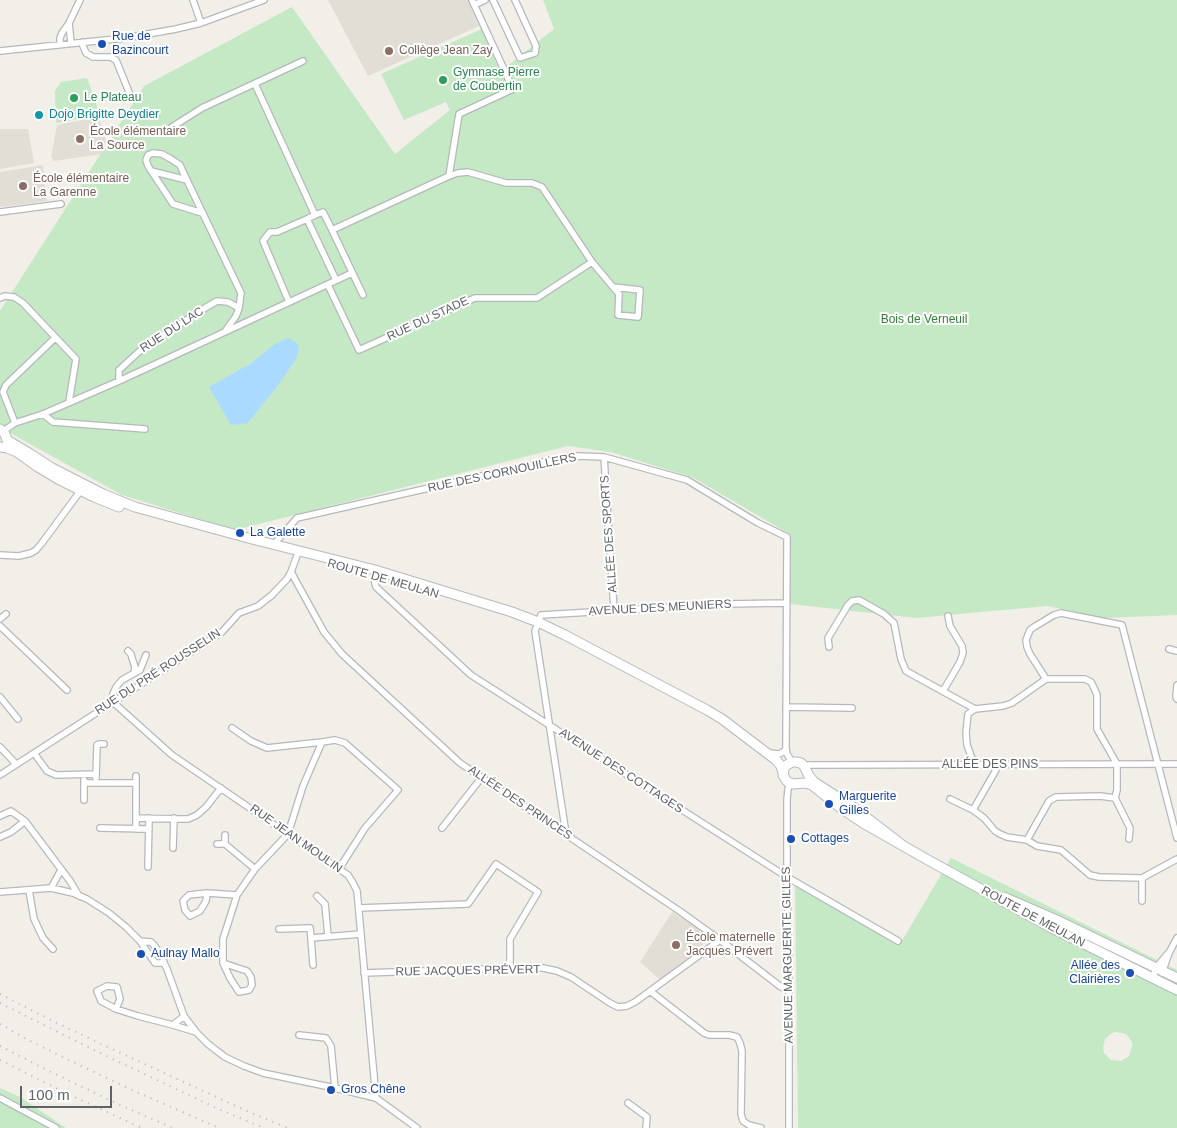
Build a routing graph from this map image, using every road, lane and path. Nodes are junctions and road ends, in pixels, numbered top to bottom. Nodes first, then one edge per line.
1 (80, 0) edge
2 (193, 0) edge
3 (485, 0) edge
4 (493, 0) edge
5 (515, 0) edge
6 (260, 1) edge
7 (473, 3) edge
8 (69, 23) junction
9 (201, 23) junction
10 (83, 42) junction
11 (71, 43) junction
12 (60, 44) junction
13 (0, 51) edge
14 (303, 61) dead end
15 (255, 84) junction
16 (131, 97) dead end
17 (172, 128) dead end
18 (151, 171) junction
19 (449, 176) junction
20 (187, 180) junction
21 (61, 204) dead end
22 (0, 212) edge
23 (202, 213) junction
24 (315, 215) junction
25 (307, 219) junction
26 (332, 230) junction
27 (592, 262) junction
28 (352, 273) junction
29 (336, 280) junction
30 (328, 284) junction
31 (613, 287) junction
32 (363, 295) dead end
33 (0, 298) edge
34 (289, 302) junction
35 (239, 308) junction
36 (225, 332) junction
37 (55, 338) junction
38 (119, 381) junction
39 (70, 402) junction
40 (43, 414) junction
41 (15, 423) junction
42 (145, 429) dead end
43 (3, 433) edge
44 (0, 447) edge
45 (604, 457) junction
46 (81, 490) junction
47 (274, 544) junction
48 (298, 553) junction
49 (0, 555) edge
50 (291, 572) junction
51 (375, 572) junction
52 (786, 604) junction
53 (614, 610) junction
54 (6, 614) dead end
55 (948, 616) dead end
56 (0, 620) edge
57 (537, 624) junction
58 (0, 626) edge
59 (829, 647) dead end
60 (1169, 649) dead end
61 (1177, 651) edge
62 (128, 652) dead end
63 (146, 655) dead end
64 (134, 673) junction
65 (1046, 679) junction
66 (1177, 685) edge
67 (67, 690) dead end
68 (943, 691) junction
69 (0, 697) edge
70 (1177, 699) edge
71 (113, 702) junction
72 (786, 708) junction
73 (852, 708) dead end
74 (975, 709) junction
75 (18, 719) dead end
76 (549, 725) junction
77 (232, 728) dead end
78 (322, 742) junction
79 (104, 744) dead end
80 (0, 747) edge
81 (786, 748) junction
82 (34, 753) junction
83 (768, 753) junction
84 (776, 760) junction
85 (791, 762) junction
86 (16, 764) junction
87 (973, 764) junction
88 (1117, 764) junction
89 (1158, 764) junction
90 (1177, 764) edge
91 (996, 765) junction
92 (805, 768) junction
93 (96, 774) junction
94 (0, 775) edge
95 (84, 775) junction
96 (482, 777) junction
97 (791, 781) junction
98 (84, 783) junction
99 (96, 783) junction
100 (220, 788) junction
101 (1115, 798) junction
102 (950, 799) dead end
103 (84, 800) dead end
104 (973, 810) junction
105 (0, 816) edge
106 (136, 818) junction
107 (150, 818) junction
108 (174, 818) junction
109 (25, 821) junction
110 (100, 828) dead end
111 (442, 828) dead end
112 (136, 829) junction
113 (149, 829) junction
114 (288, 834) junction
115 (566, 834) junction
116 (225, 835) dead end
117 (0, 837) edge
118 (1177, 838) edge
119 (1128, 839) dead end
120 (1027, 840) junction
121 (216, 844) dead end
122 (225, 844) junction
123 (905, 847) junction
124 (173, 848) dead end
125 (1177, 859) edge
126 (148, 867) dead end
127 (339, 869) junction
128 (61, 870) junction
129 (255, 870) junction
130 (787, 877) junction
131 (1142, 878) junction
132 (970, 883) junction
133 (51, 888) junction
134 (29, 890) junction
135 (0, 892) edge
136 (207, 893) junction
137 (236, 895) junction
138 (80, 896) junction
139 (317, 896) dead end
140 (1142, 901) dead end
141 (359, 908) junction
142 (279, 929) dead end
143 (361, 934) junction
144 (328, 936) junction
145 (311, 938) junction
146 (1177, 938) edge
147 (720, 940) junction
148 (898, 941) dead end
149 (140, 942) junction
150 (53, 949) dead end
151 (164, 963) junction
152 (223, 963) junction
153 (312, 965) dead end
154 (510, 968) junction
155 (1160, 970) junction
156 (364, 973) junction
157 (1177, 978) edge
158 (1155, 979) junction
159 (790, 990) junction
160 (1177, 990) edge
161 (650, 991) junction
162 (116, 1009) junction
163 (184, 1016) junction
164 (173, 1025) junction
165 (196, 1032) junction
166 (299, 1035) dead end
167 (335, 1088) junction
168 (0, 1098) edge
169 (376, 1098) junction
170 (628, 1103) dead end
171 (56, 1128) edge
172 (416, 1128) edge
173 (646, 1128) edge
174 (761, 1128) edge
175 (789, 1128) edge

1 - 8 street
2 - 9 street
3 - 7 street
4 - 5 street
6 - 9 street
7 - 19 street
8 - 11 street
8 - 12 street
9 - 10 street
10 - 11 street
10 - 16 street
11 - 12 street
12 - 13 street
14 - 15 street
15 - 17 street
15 - 24 street
18 - 20 street
18 - 20 street
18 - 23 street
19 - 26 street
19 - 27 street
20 - 23 street
21 - 22 street
23 - 35 street
24 - 25 street
24 - 26 street
25 - 29 street
25 - 34 street
26 - 28 street
27 - 30 street, RUE DU STADE
27 - 31 street
28 - 29 street
28 - 32 street
29 - 30 street
30 - 34 street
31 - 31 street
33 - 37 street
34 - 36 street
35 - 36 street
35 - 38 street, RUE DU LAC
36 - 38 street
37 - 39 street
37 - 41 street
38 - 39 street
39 - 40 street
40 - 41 street
40 - 42 street
41 - 43 street
43 - 44 main road
43 - 47 main road, ROUTE DE MEULAN
44 - 46 main road, ROUTE DE MEULAN
45 - 47 street, RUE DES CORNOUILLERS
45 - 52 street, RUE DES CORNOUILLERS
45 - 53 street, ALLÉE DES SPORTS
46 - 48 main road, ROUTE DE MEULAN
46 - 49 street
47 - 48 main road, ROUTE DE MEULAN
48 - 50 street, RUE DU PRÉ ROUSSELIN
48 - 51 main road, ROUTE DE MEULAN
50 - 71 street, RUE DU PRÉ ROUSSELIN
50 - 96 street, ALLÉE DES PRINCES
51 - 57 main road, ROUTE DE MEULAN
51 - 76 street, AVENUE DES COTTAGES
52 - 53 street, AVENUE DES MEUNIERS
52 - 72 street
53 - 57 street, AVENUE DES MEUNIERS
54 - 56 street
55 - 68 street
57 - 76 street
57 - 83 main road, ROUTE DE MEULAN
58 - 67 street
59 - 68 street
60 - 61 street
62 - 64 street
63 - 64 street
64 - 71 street
65 - 74 street
65 - 88 street
65 - 89 street
66 - 70 street
68 - 74 street
69 - 75 street
71 - 82 street, RUE DU PRÉ ROUSSELIN
71 - 100 street, RUE JEAN MOULIN
72 - 73 street
72 - 81 street
74 - 87 street
76 - 115 street
76 - 130 street, AVENUE DES COTTAGES
77 - 78 street
78 - 114 street
78 - 127 street
79 - 93 street
80 - 86 street
81 - 83 street
81 - 85 street
82 - 86 street, RUE DU PRÉ ROUSSELIN
82 - 95 street
83 - 84 main road, ROUTE DE MEULAN
84 - 85 main road, ROUTE DE MEULAN
84 - 97 main road, ROUTE DE MEULAN
85 - 92 main road
85 - 97 main road
86 - 94 street, RUE DU PRÉ ROUSSELIN
87 - 91 street, ALLÉE DES PINS
87 - 92 street, ALLÉE DES PINS
88 - 89 street, ALLÉE DES PINS
88 - 91 street, ALLÉE DES PINS
88 - 101 street
89 - 90 street, ALLÉE DES PINS
89 - 118 street
91 - 104 street
92 - 97 main road
92 - 123 main road, ROUTE DE MEULAN
93 - 95 street
93 - 99 street
95 - 98 street
96 - 111 street
96 - 115 street, ALLÉE DES PRINCES
97 - 123 main road, ROUTE DE MEULAN
97 - 130 street, AVENUE MARGUERITE GILLES
98 - 99 street
98 - 103 street
99 - 106 street
100 - 108 street
100 - 114 street, RUE JEAN MOULIN
101 - 119 street
101 - 120 street
102 - 104 street
104 - 120 street
105 - 109 street
106 - 107 street
106 - 112 street
107 - 108 street
107 - 113 street
108 - 124 street
109 - 117 street
109 - 128 street
110 - 112 street
112 - 113 street
113 - 126 street
114 - 127 street, RUE JEAN MOULIN
114 - 129 street
115 - 147 street, ALLÉE DES PRINCES
116 - 122 street
120 - 131 street
121 - 122 street
122 - 129 street
123 - 132 main road, ROUTE DE MEULAN
125 - 131 street
127 - 141 street, RUE JEAN MOULIN
128 - 133 street
128 - 138 street
129 - 137 street
130 - 148 street, AVENUE DES COTTAGES
130 - 159 street, AVENUE MARGUERITE GILLES
131 - 140 street
132 - 155 main road, ROUTE DE MEULAN
132 - 158 main road, ROUTE DE MEULAN
133 - 134 street
133 - 138 street
134 - 135 street
134 - 150 street
136 - 136 street
136 - 137 street
137 - 152 street
138 - 149 street
139 - 144 street
141 - 143 street, RUE JEAN MOULIN
141 - 154 street
142 - 145 street
143 - 144 street
143 - 156 street, RUE JEAN MOULIN
144 - 145 street
145 - 153 street
146 - 155 street
147 - 159 street, ALLÉE DES PRINCES
147 - 161 street, RUE JACQUES PRÉVERT
149 - 151 street
149 - 151 street
151 - 163 street
152 - 152 street
154 - 156 street, RUE JACQUES PRÉVERT
154 - 161 street, RUE JACQUES PRÉVERT
155 - 157 main road, ROUTE DE MEULAN
155 - 158 street
156 - 169 street, RUE JEAN MOULIN
158 - 160 main road, ROUTE DE MEULAN
159 - 175 street, AVENUE MARGUERITE GILLES
161 - 174 street
162 - 162 street
162 - 164 street
163 - 164 street
163 - 165 street
164 - 165 street
165 - 167 street
166 - 167 street
167 - 169 street
168 - 171 street
169 - 172 street
170 - 173 street

